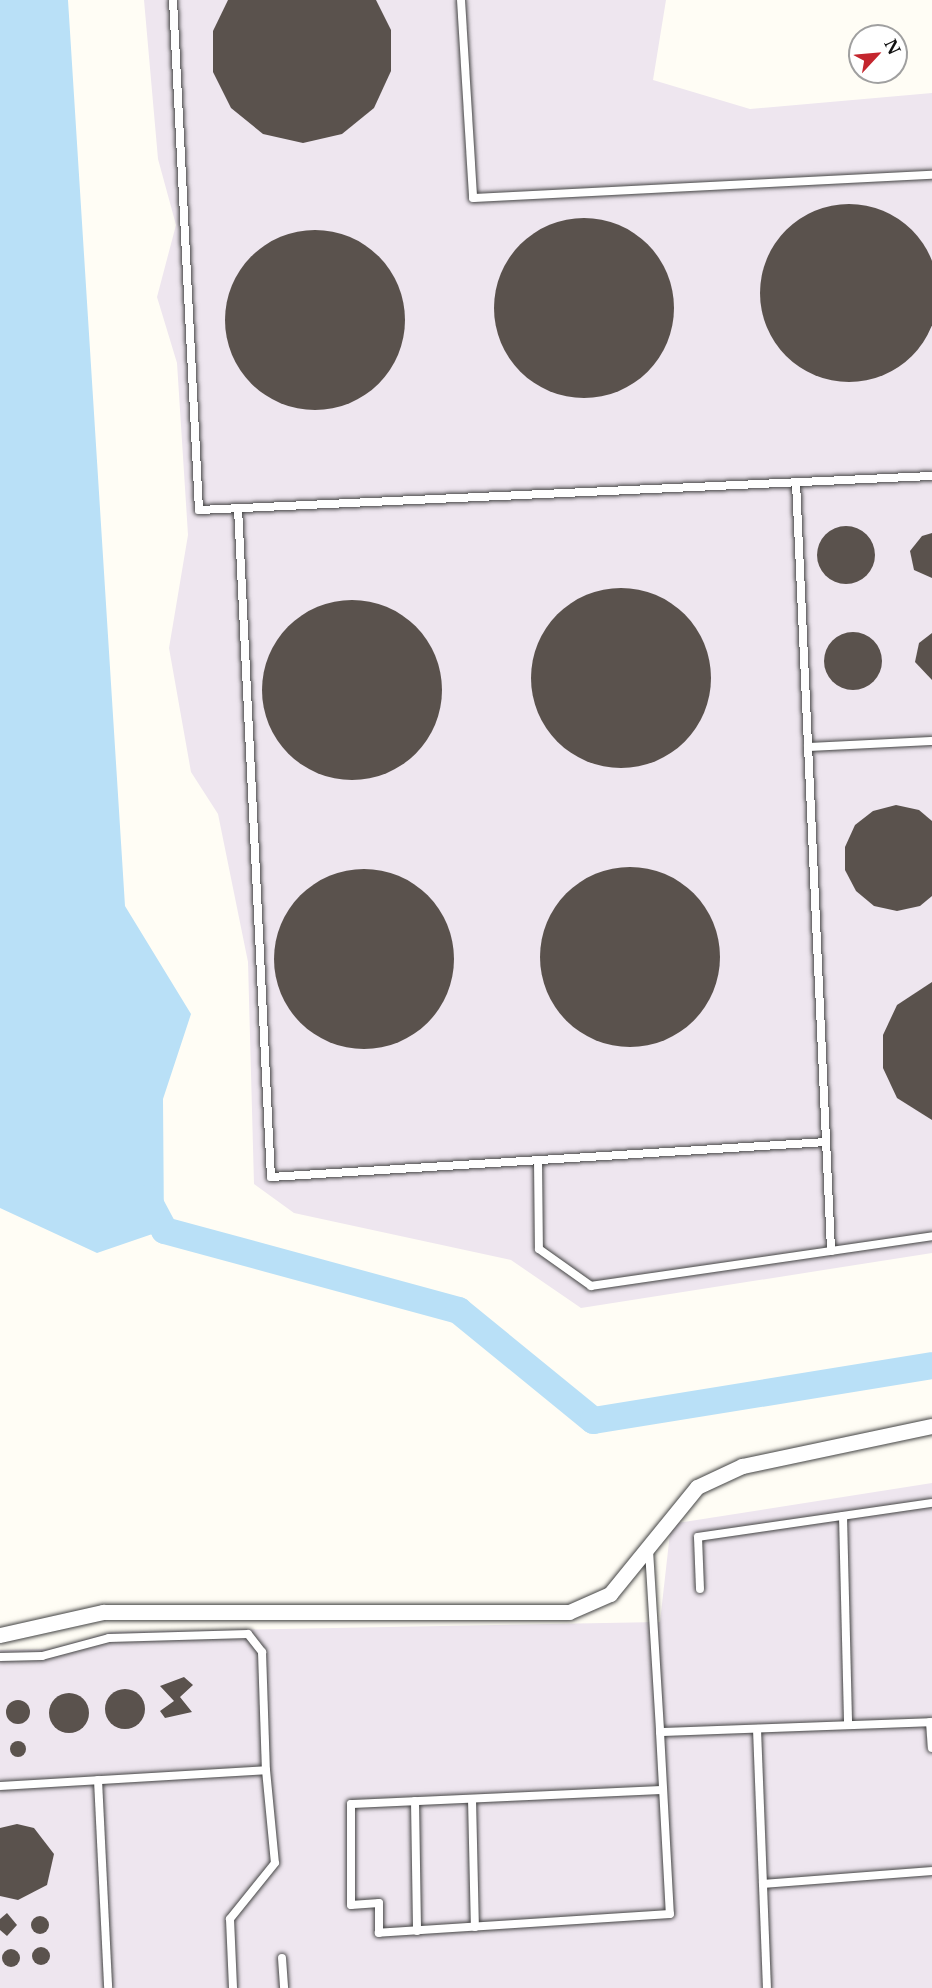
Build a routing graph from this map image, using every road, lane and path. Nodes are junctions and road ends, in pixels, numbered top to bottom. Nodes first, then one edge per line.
1 (172, 0) edge
2 (461, 0) edge
3 (932, 175) edge
4 (932, 476) edge
5 (796, 482) junction
6 (238, 508) junction
7 (932, 741) edge
8 (808, 747) junction
9 (826, 1142) junction
10 (538, 1160) junction
11 (932, 1236) edge
12 (831, 1251) junction
13 (932, 1426) edge
14 (932, 1503) edge
15 (843, 1516) junction
16 (650, 1550) junction
17 (700, 1589) dead end
18 (0, 1635) edge
19 (0, 1658) edge
20 (931, 1722) edge
21 (848, 1725) junction
22 (757, 1729) junction
23 (660, 1732) junction
24 (932, 1748) edge
25 (266, 1770) junction
26 (98, 1780) junction
27 (0, 1786) edge
28 (663, 1790) junction
29 (472, 1799) junction
30 (415, 1801) junction
31 (932, 1871) edge
32 (763, 1884) junction
33 (475, 1927) junction
34 (417, 1931) junction
35 (282, 1958) dead end
36 (108, 1988) edge
37 (233, 1988) edge
38 (284, 1988) edge
39 (767, 1988) edge

1 - 6 lane
2 - 3 lane
4 - 5 lane
5 - 6 lane
5 - 8 lane
6 - 10 lane
7 - 8 lane
8 - 9 lane
9 - 10 lane
9 - 12 lane
10 - 12 lane
11 - 12 lane
13 - 16 street
14 - 15 lane
15 - 17 lane
15 - 21 lane
16 - 18 street
16 - 23 lane
19 - 25 lane
20 - 21 lane
20 - 24 lane
21 - 22 lane
22 - 23 lane
22 - 32 lane
23 - 28 lane
25 - 26 lane
25 - 37 lane
26 - 27 lane
26 - 36 lane
28 - 29 lane
28 - 33 lane
29 - 30 lane
29 - 33 lane
30 - 34 lane
30 - 34 lane
31 - 32 lane
32 - 39 lane
33 - 34 lane
35 - 38 lane

